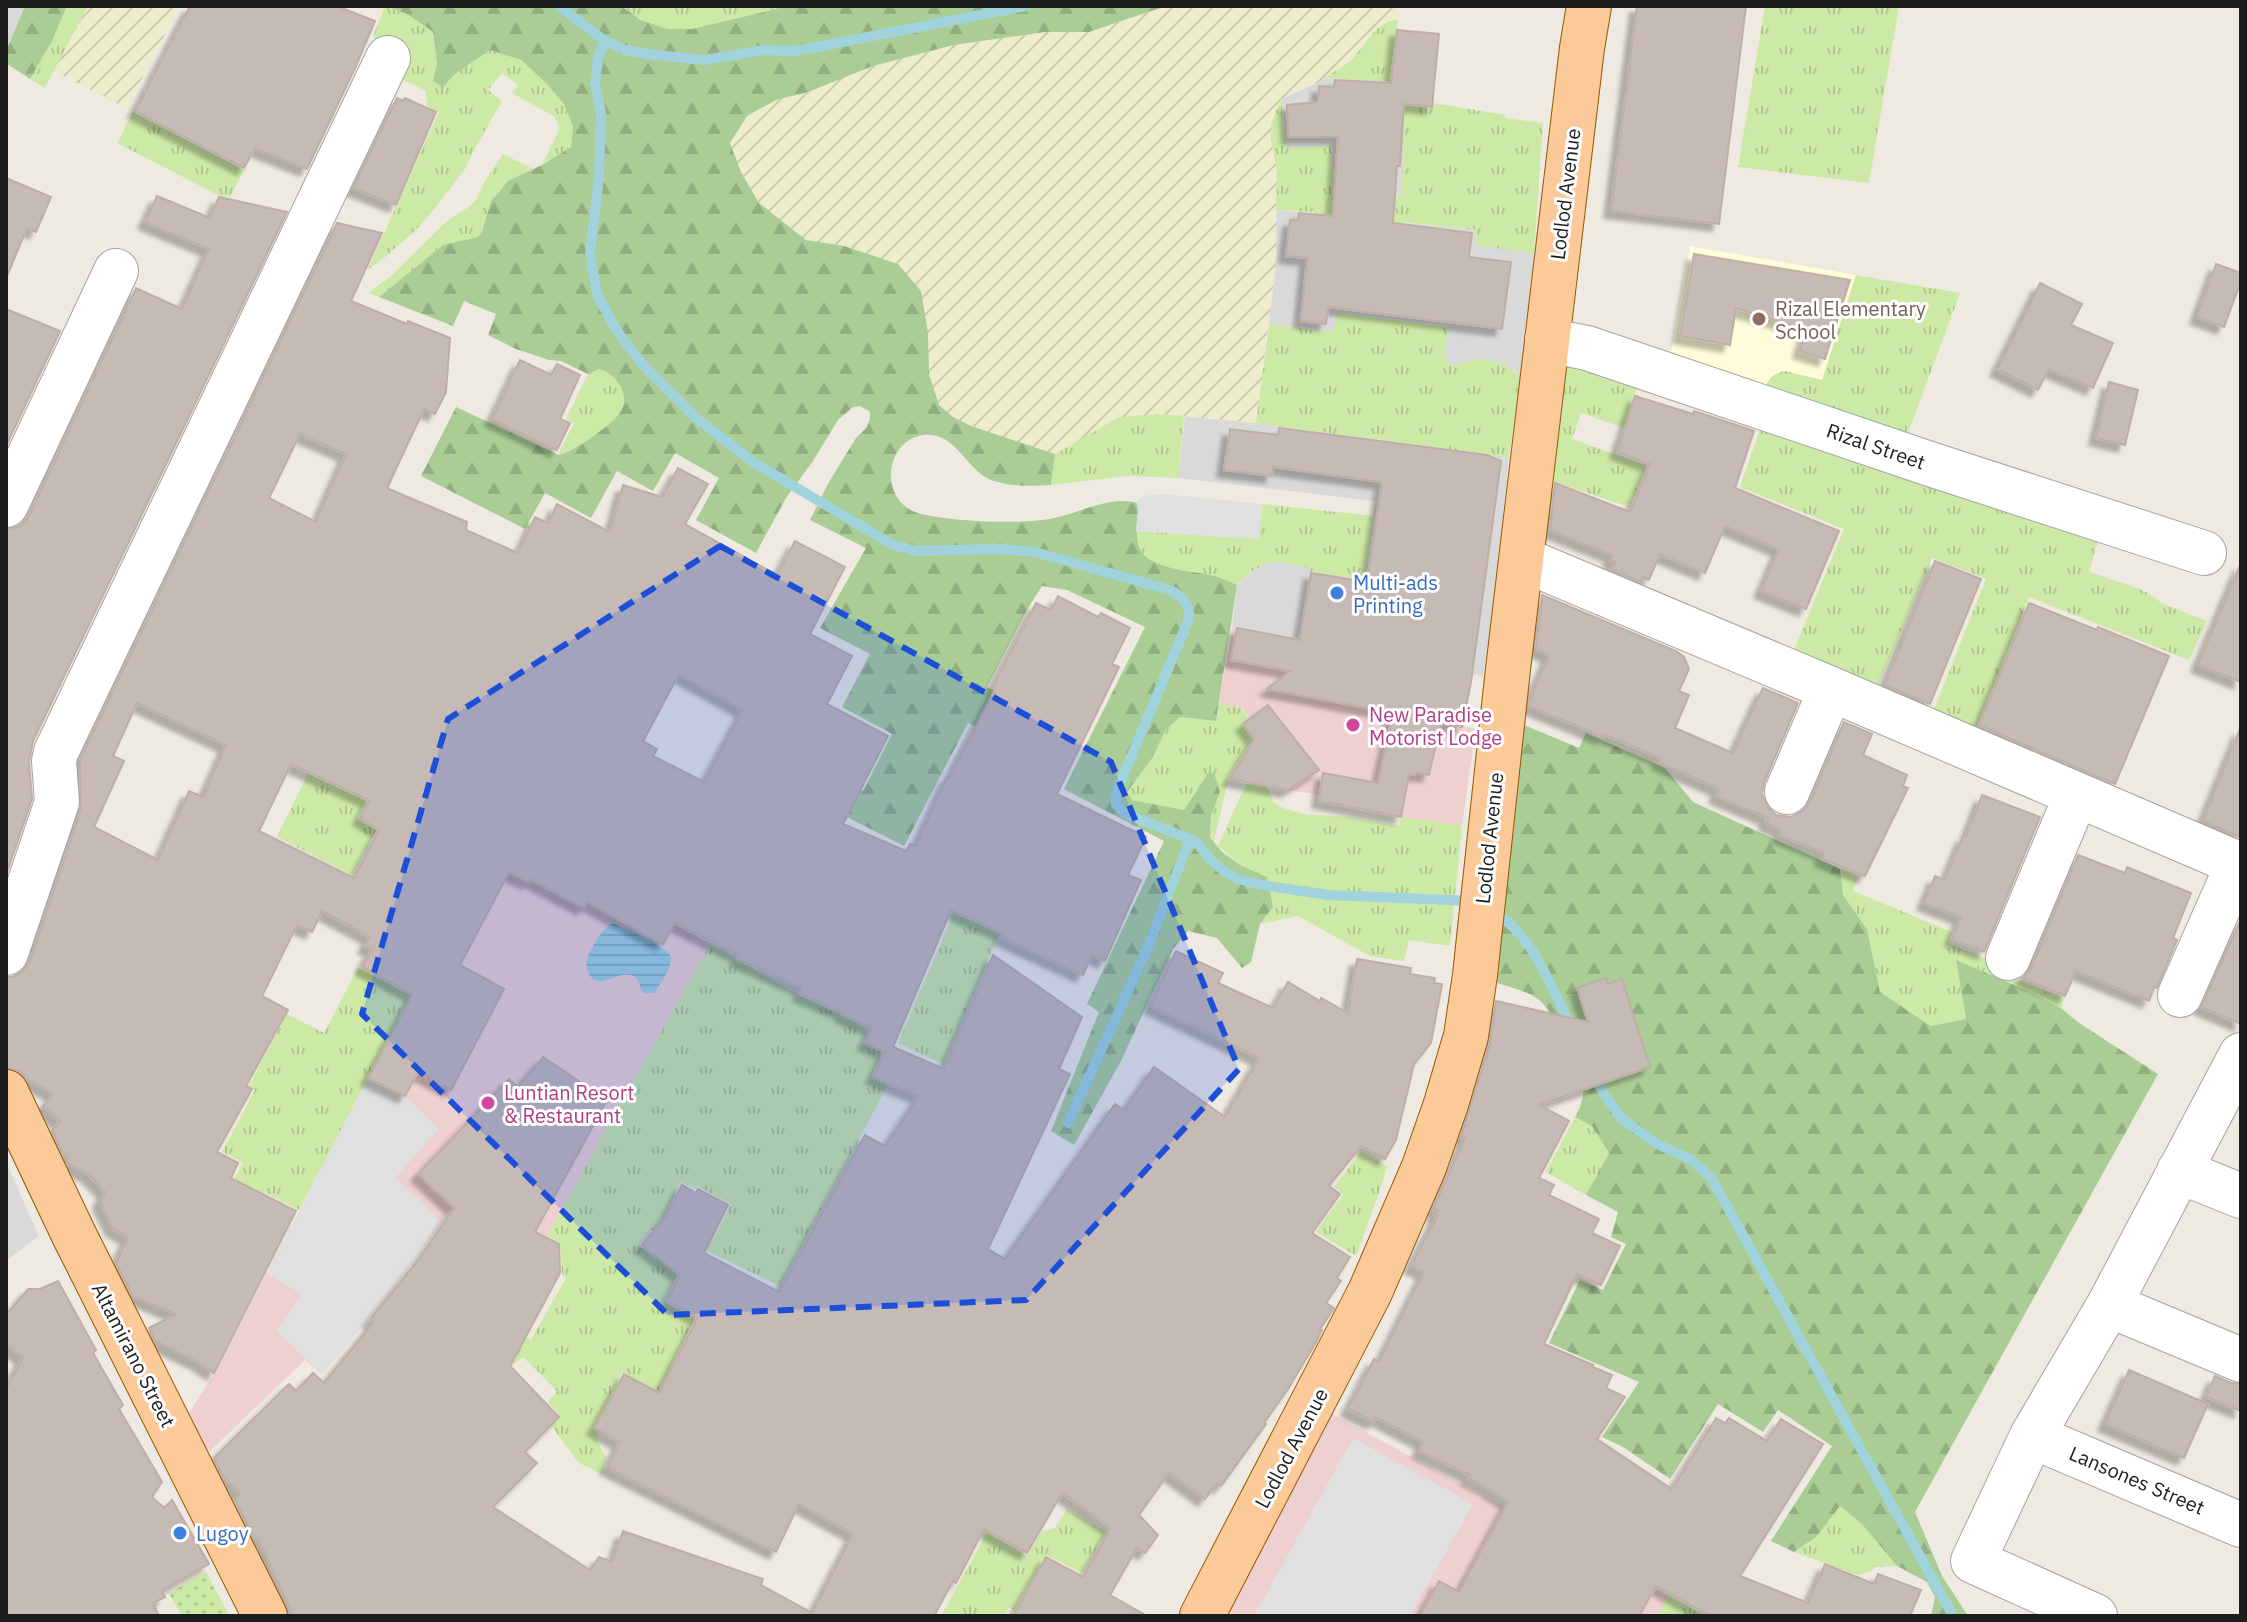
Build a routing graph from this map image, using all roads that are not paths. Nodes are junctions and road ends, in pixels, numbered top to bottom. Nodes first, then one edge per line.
1 (1589, 6) edge
2 (388, 58) dead end
3 (116, 271) dead end
4 (1547, 340) junction
5 (6, 505) edge
6 (2204, 553) dead end
7 (1522, 559) junction
8 (1831, 689) junction
9 (1787, 792) dead end
10 (2076, 796) junction
11 (2240, 865) edge
12 (6, 953) edge
13 (2008, 958) dead end
14 (2180, 995) dead end
15 (2241, 1055) edge
16 (6, 1092) edge
17 (2179, 1171) junction
18 (2241, 1196) edge
19 (2109, 1305) junction
20 (2241, 1360) edge
21 (2032, 1436) junction
22 (2241, 1525) edge
23 (265, 1616) edge
24 (1202, 1616) edge
25 (2095, 1616) edge

1 - 4 main road, Lodlod Avenue
2 - 12 street
3 - 5 street
4 - 6 street, Rizal Street
4 - 7 main road, Lodlod Avenue
7 - 8 street
7 - 24 main road, Lodlod Avenue
8 - 9 street
8 - 10 street
10 - 11 street
10 - 13 street
11 - 14 street
15 - 17 street
16 - 23 main road, Altamirano Street
17 - 18 street
17 - 19 street
19 - 20 street
19 - 21 street
21 - 22 street, Lansones Street
21 - 25 street

